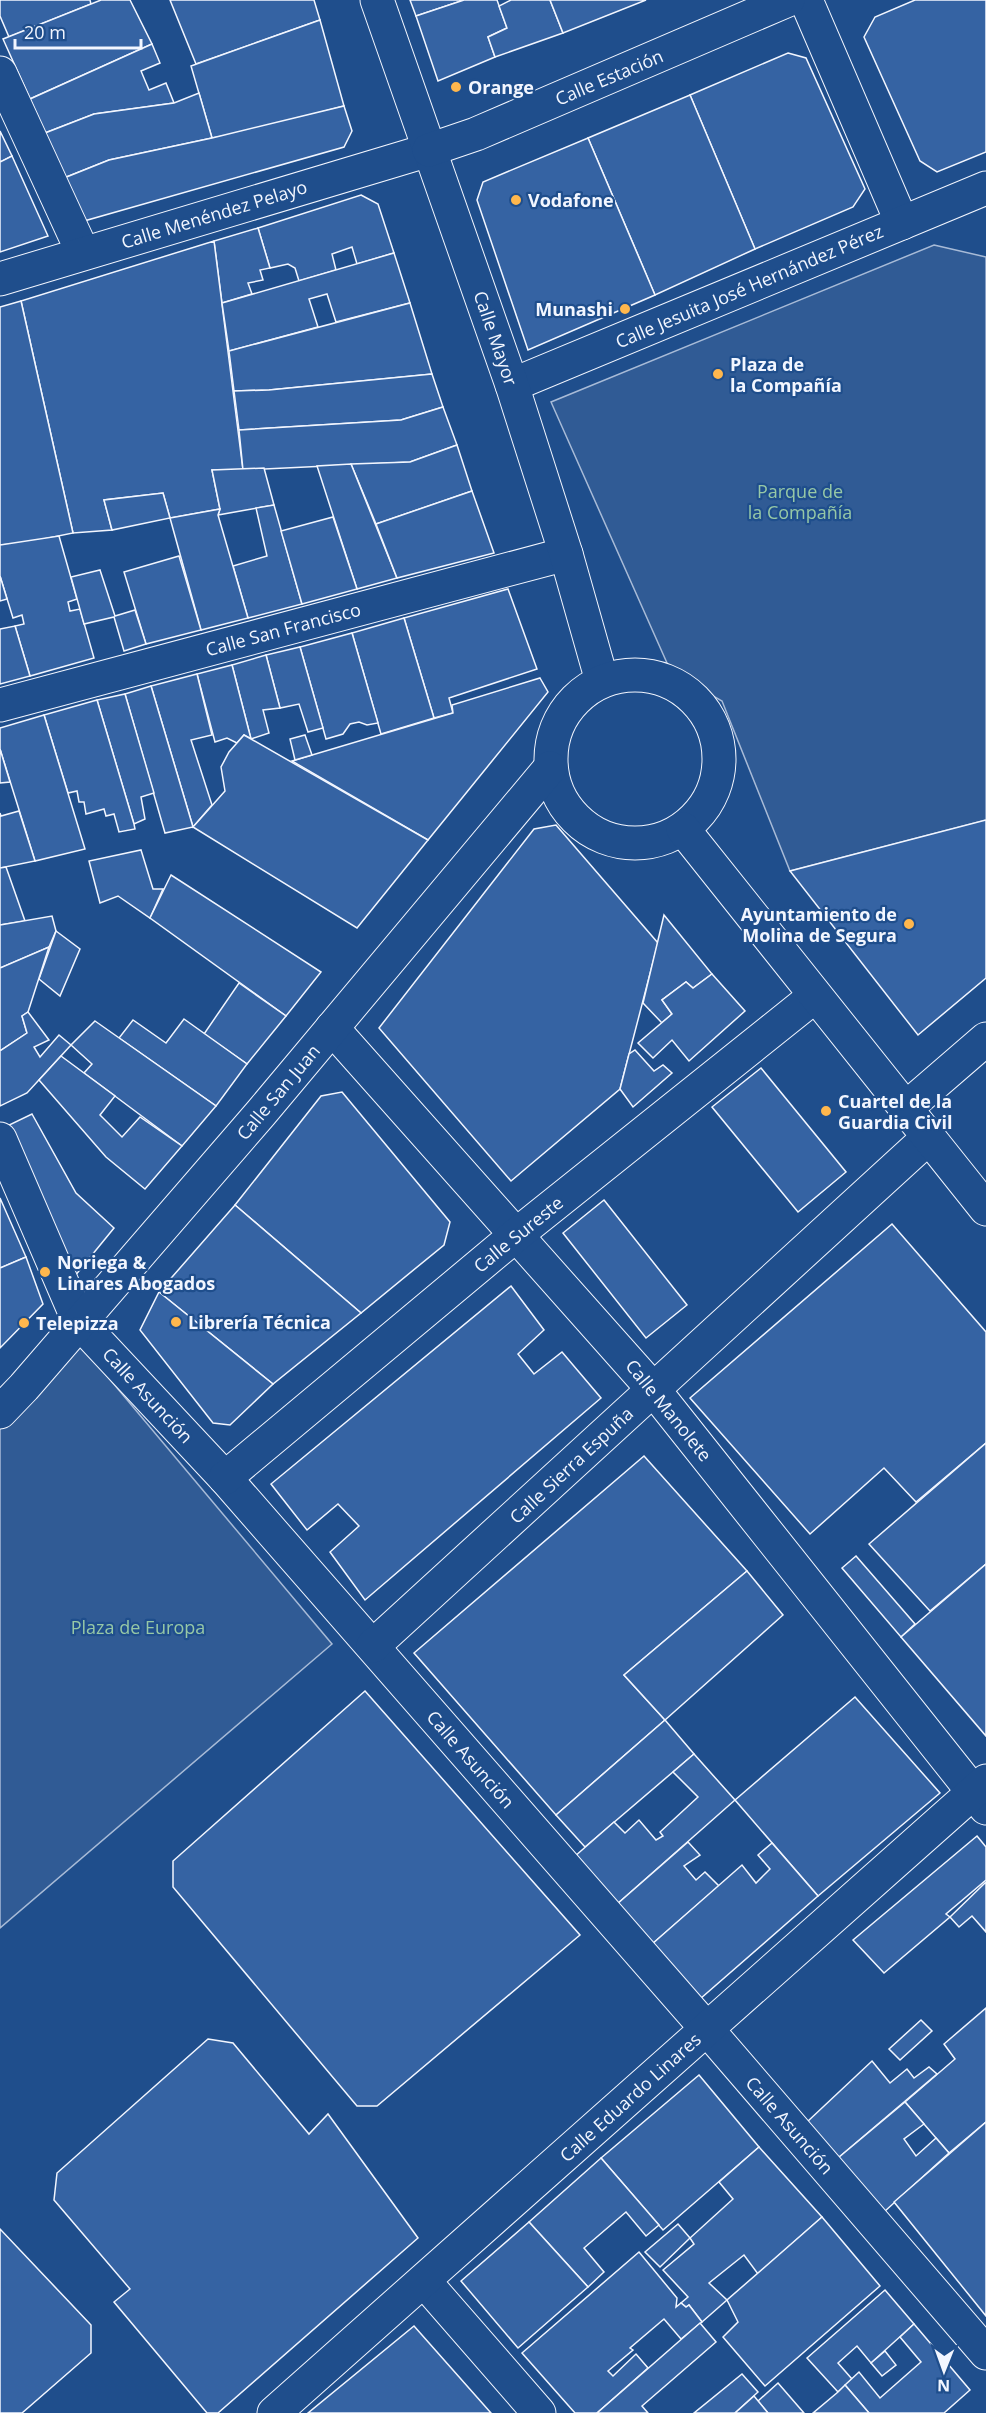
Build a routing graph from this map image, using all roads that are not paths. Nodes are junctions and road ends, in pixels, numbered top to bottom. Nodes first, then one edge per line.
1 (377, 0) edge
2 (788, 0) edge
3 (806, 0) edge
4 (0, 74) edge
5 (429, 150) junction
6 (986, 188) edge
7 (902, 222) junction
8 (83, 253) junction
9 (0, 279) edge
10 (512, 385) junction
11 (566, 554) junction
12 (602, 681) junction
13 (0, 705) edge
14 (550, 768) junction
15 (683, 829) junction
16 (815, 996) junction
17 (332, 1028) junction
18 (986, 1039) edge
19 (905, 1108) junction
20 (928, 1137) junction
21 (0, 1139) edge
22 (986, 1209) edge
23 (516, 1235) junction
24 (79, 1322) junction
25 (653, 1389) junction
26 (0, 1412) edge
27 (225, 1478) junction
28 (373, 1646) junction
29 (982, 1794) edge
30 (706, 2028) junction
31 (424, 2281) junction
32 (986, 2353) edge
33 (274, 2413) edge
34 (539, 2413) edge

1 - 5 street, Calle Mayor
2 - 5 street, Calle Estación
3 - 7 street
4 - 8 street
5 - 8 street, Calle Menéndez Pelayo
5 - 10 street, Calle Mayor
6 - 7 street, Calle Jesuita José Hernández Pérez
7 - 10 street, Calle Jesuita José Hernández Pérez
8 - 9 street, Calle Menéndez Pelayo
10 - 11 street, Calle Mayor
11 - 12 street, Calle Mayor
11 - 13 street, Calle San Francisco
12 - 14 street
12 - 15 street
14 - 15 street
14 - 17 street, Calle San Juan
15 - 16 street
16 - 19 street
16 - 23 street, Calle Sureste
17 - 23 street, Calle Manolete
17 - 24 street, Calle San Juan
18 - 19 street
19 - 20 street
20 - 22 street
20 - 25 street, Calle Sierra Espuña
21 - 24 street, Calle Asunción
23 - 25 street, Calle Manolete
23 - 27 street, Calle Sureste
24 - 26 street, Calle San Juan
24 - 27 street, Calle Asunción
25 - 28 street, Calle Sierra Espuña
25 - 29 street, Calle Manolete
27 - 28 street, Calle Asunción
28 - 30 street, Calle Asunción
29 - 30 street, Calle Eduardo Linares
30 - 31 street, Calle Eduardo Linares
30 - 32 street, Calle Asunción
31 - 33 street, Calle Eduardo Linares
31 - 34 street

